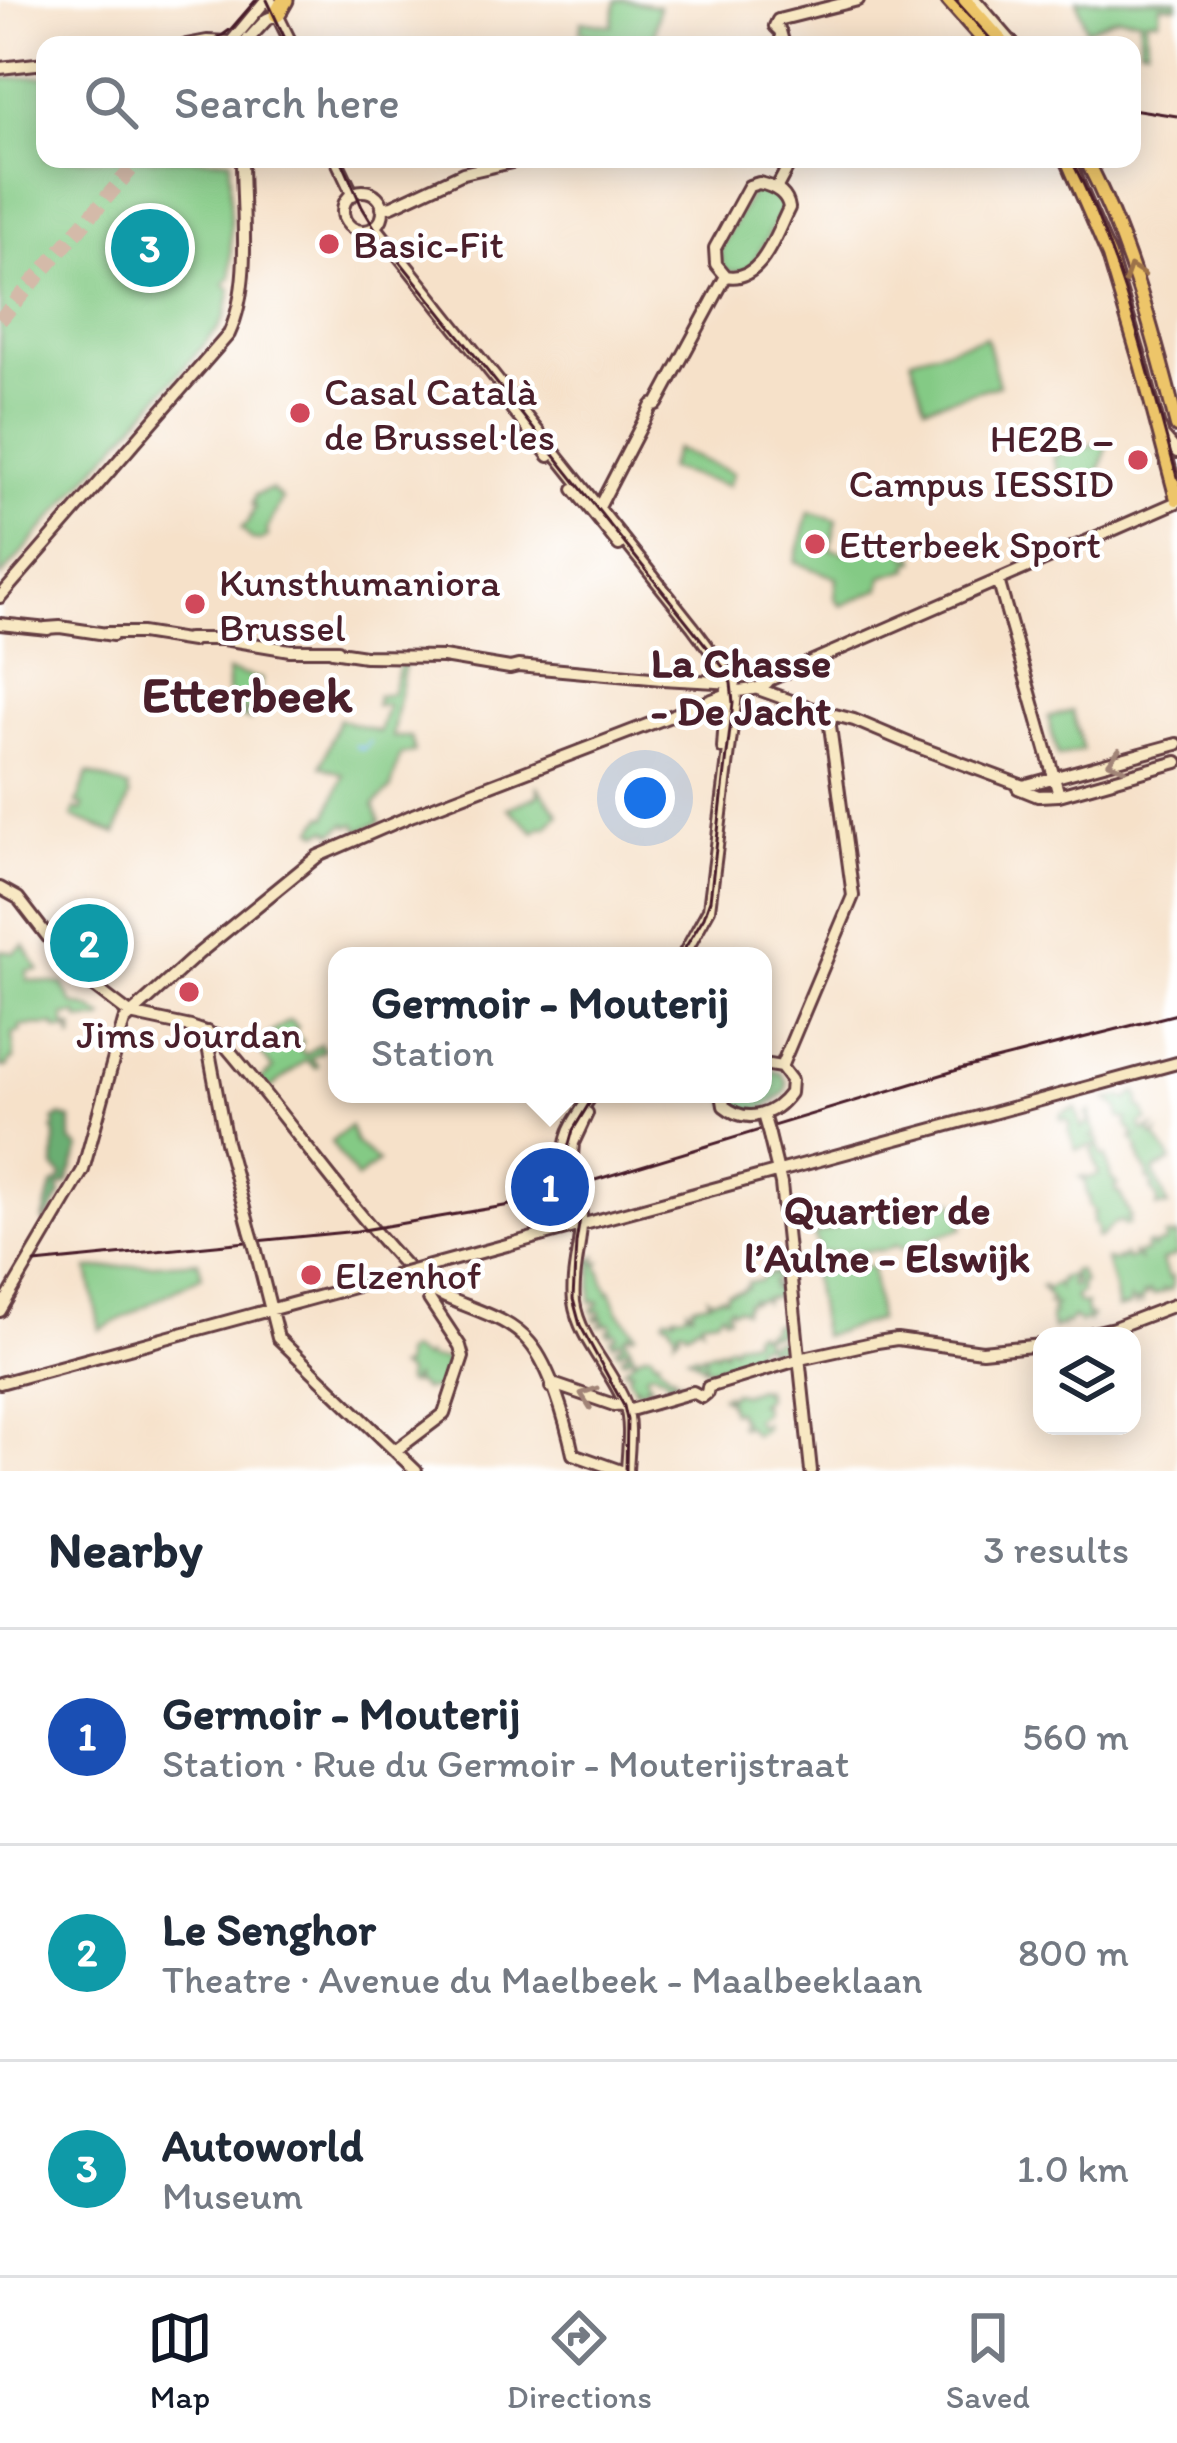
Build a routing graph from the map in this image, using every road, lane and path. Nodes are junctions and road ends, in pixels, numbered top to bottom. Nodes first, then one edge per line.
1 (858, 0) edge
2 (948, 0) edge
3 (965, 0) edge
4 (975, 0) edge
5 (274, 6) edge
6 (241, 36) edge
7 (286, 36) edge
8 (788, 36) edge
9 (980, 36) edge
10 (997, 36) edge
11 (1006, 36) edge
12 (36, 64) edge
13 (0, 68) edge
14 (242, 168) edge
15 (344, 168) edge
16 (486, 168) edge
17 (784, 168) edge
18 (1070, 168) edge
19 (1090, 168) edge
20 (774, 188) junction
21 (355, 194) junction
22 (382, 208) junction
23 (372, 228) junction
24 (726, 277) junction
25 (1157, 421) junction
26 (1177, 426) edge
27 (1177, 452) edge
28 (1177, 501) edge
29 (597, 512) junction
30 (998, 580) junction
31 (0, 598) edge
32 (0, 624) edge
33 (763, 684) junction
34 (730, 688) junction
35 (831, 714) junction
36 (1177, 744) edge
37 (1177, 762) edge
38 (1054, 777) junction
39 (999, 779) junction
40 (1059, 795) junction
41 (0, 888) edge
42 (684, 947) edge
43 (130, 1014) junction
44 (208, 1032) junction
45 (1177, 1063) edge
46 (772, 1066) edge
47 (781, 1067) junction
48 (590, 1103) edge
49 (592, 1103) edge
50 (723, 1103) edge
51 (764, 1116) junction
52 (778, 1172) junction
53 (570, 1174) junction
54 (582, 1225) junction
55 (430, 1288) junction
56 (1177, 1304) edge
57 (0, 1311) edge
58 (271, 1311) junction
59 (1114, 1327) edge
60 (1033, 1346) edge
61 (800, 1360) junction
62 (0, 1383) edge
63 (551, 1387) junction
64 (626, 1407) junction
65 (395, 1451) junction
66 (416, 1471) edge
67 (624, 1471) edge
68 (812, 1471) edge

1 - 8 street
2 - 9 main road
3 - 10 main road
4 - 11 street
5 - 6 street
5 - 7 street
12 - 13 street
14 - 31 street
15 - 21 street
16 - 22 street
17 - 20 street
18 - 25 main road
26 -> 19 main road
20 - 24 street
20 - 24 street
21 - 22 street
21 - 23 street
22 - 23 street
23 - 29 street
24 - 29 street
25 - 27 street
25 - 28 main road
28 - 30 street
29 - 34 street
30 - 33 street
30 - 38 street
32 - 34 street
33 - 34 street
33 - 35 street
34 - 42 street
34 - 43 street
35 - 39 street
35 - 47 street
36 -> 38 street
37 - 40 street
38 - 39 street
38 - 40 street
39 - 40 street
41 - 43 street
43 - 44 street
43 - 57 street
44 - 55 street
44 - 58 street, bridge
45 - 52 street
46 - 47 street
47 - 51 street
48 - 53 street
49 - 53 street
50 - 51 street
51 - 52 street, bridge
52 - 54 street
52 - 61 street
53 - 54 street, bridge
54 - 58 street, bridge
54 - 64 street
55 - 63 street
55 - 65 street
56 - 59 street
58 - 62 street
58 - 65 street
60 - 61 street
61 - 64 street
61 - 68 street
64 -> 63 street
63 - 67 street
64 - 67 street
65 - 66 street

